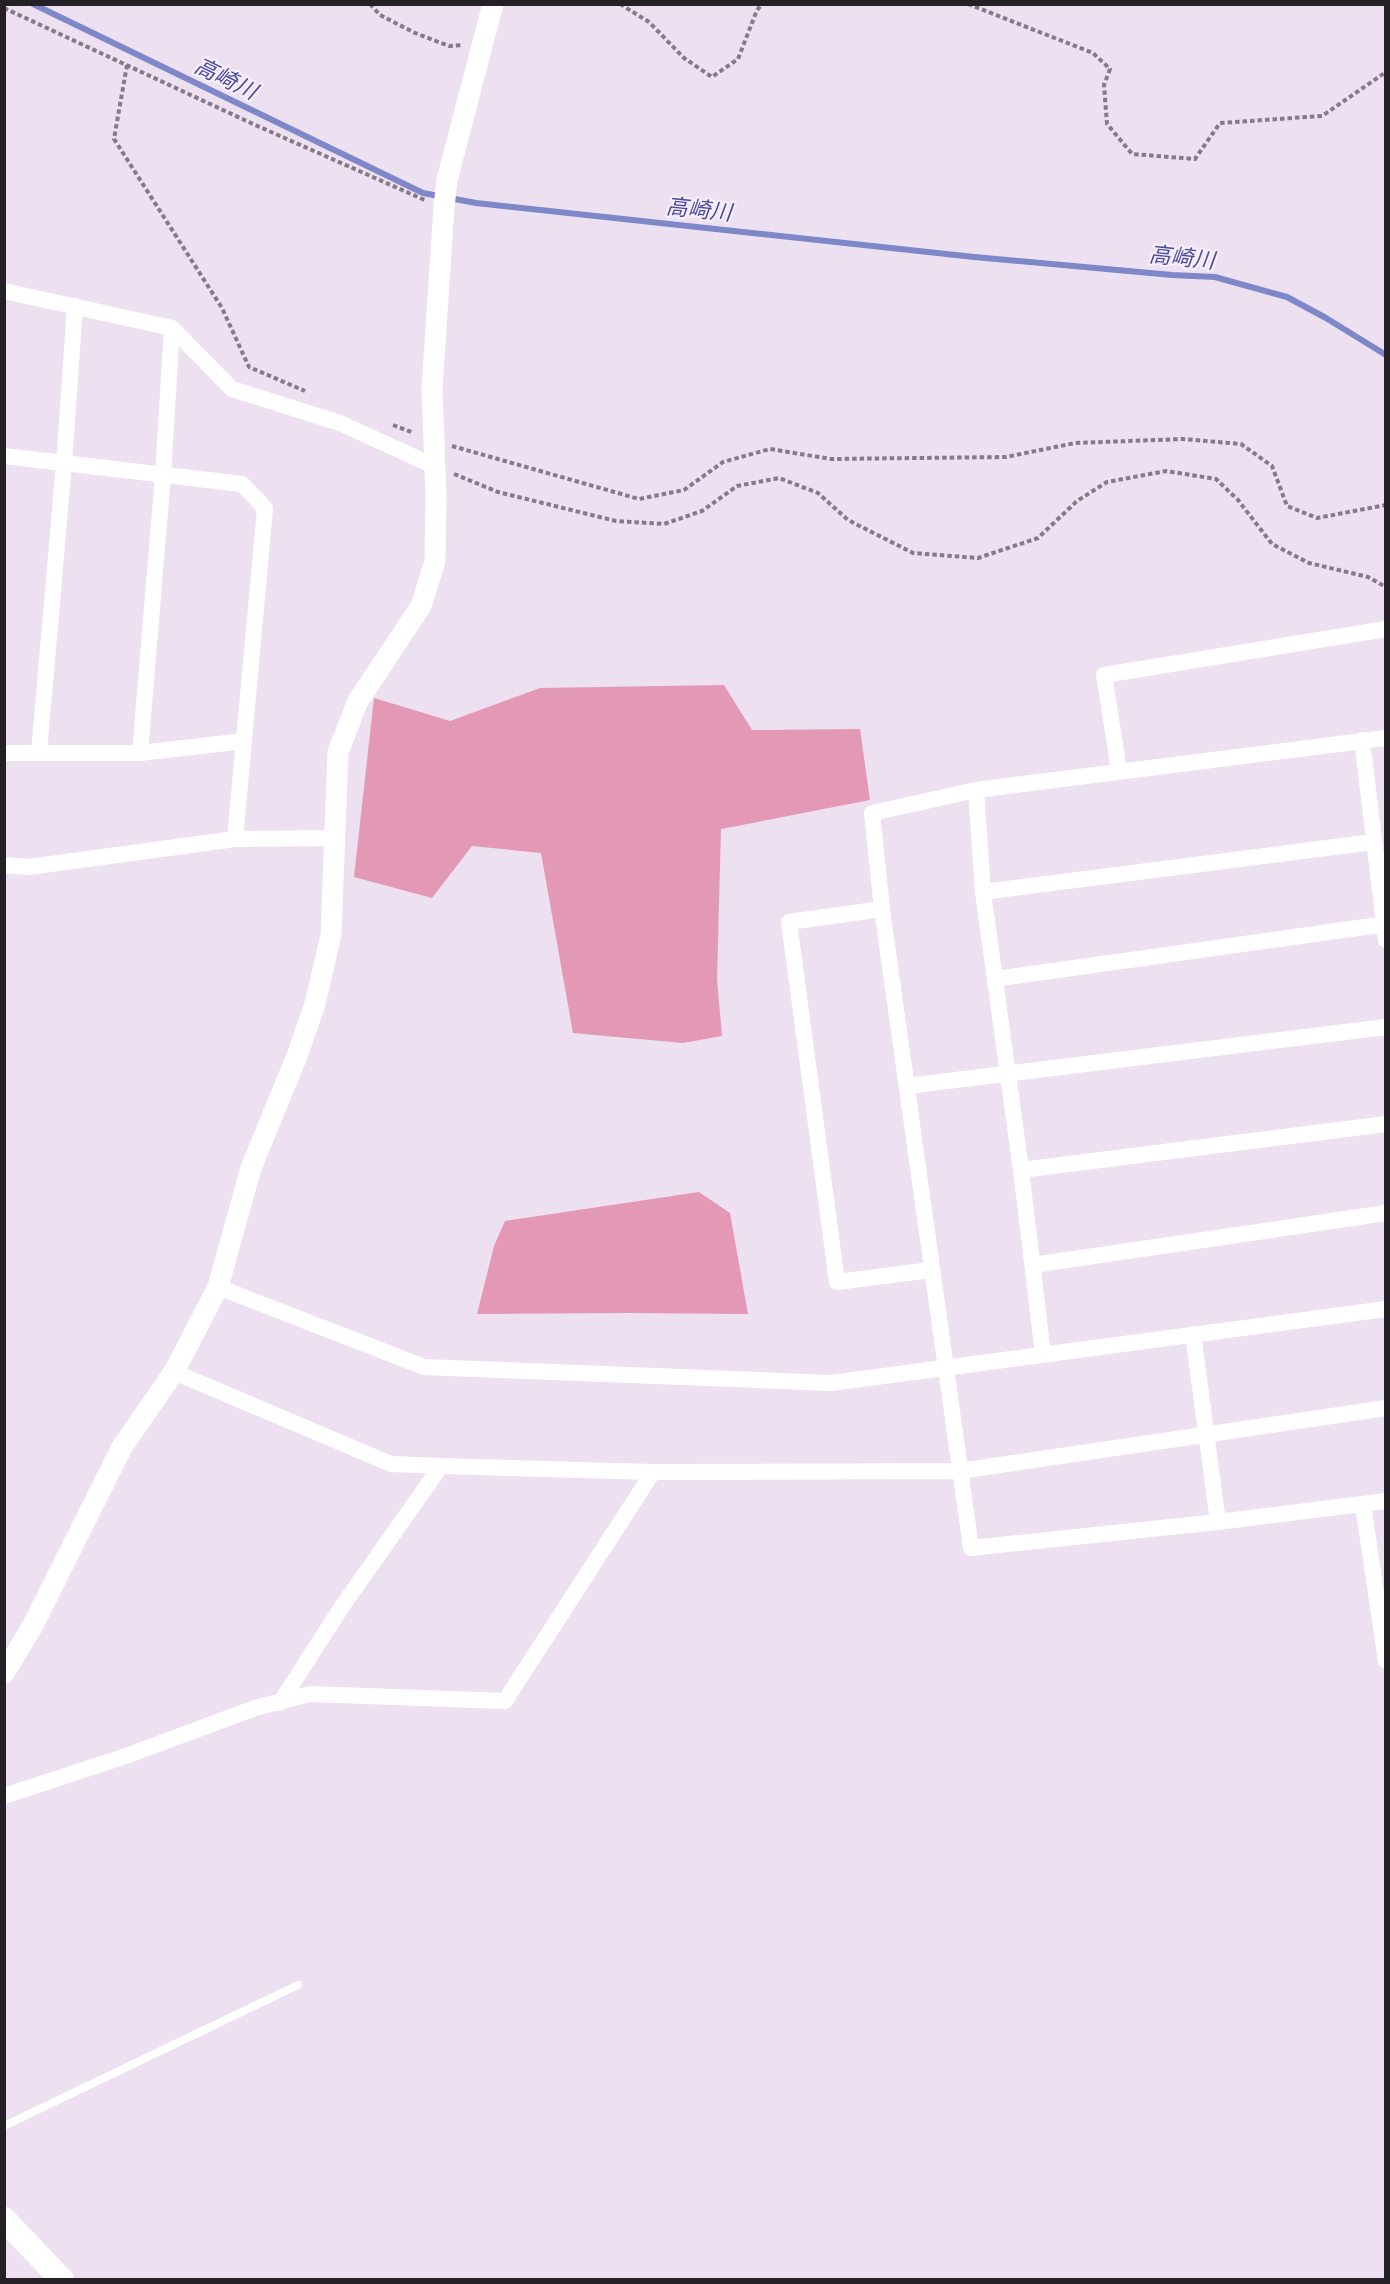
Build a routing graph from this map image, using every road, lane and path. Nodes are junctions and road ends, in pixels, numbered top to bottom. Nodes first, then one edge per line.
1 (370, 4) edge
2 (493, 4) edge
3 (620, 4) edge
4 (762, 4) edge
5 (968, 4) edge
6 (4, 8) edge
7 (484, 43) junction
8 (127, 65) junction
9 (1386, 72) edge
10 (444, 207) junction
11 (4, 291) edge
12 (75, 306) junction
13 (172, 328) junction
14 (306, 391) dead end
15 (391, 424) dead end
16 (434, 441) junction
17 (4, 456) edge
18 (64, 464) junction
19 (434, 466) junction
20 (164, 475) junction
21 (1386, 505) edge
22 (1386, 587) edge
23 (1386, 629) edge
24 (1386, 738) edge
25 (1362, 740) junction
26 (244, 741) junction
27 (4, 753) edge
28 (39, 753) junction
29 (140, 753) junction
30 (1119, 770) junction
31 (976, 790) junction
32 (335, 838) junction
33 (235, 839) junction
34 (1373, 842) junction
35 (4, 865) edge
36 (983, 892) junction
37 (882, 909) junction
38 (1385, 930) edge
39 (995, 979) junction
40 (1386, 1027) edge
41 (1008, 1075) junction
42 (907, 1086) junction
43 (1386, 1124) edge
44 (1022, 1170) junction
45 (1386, 1213) edge
46 (1033, 1264) junction
47 (931, 1270) junction
48 (218, 1287) junction
49 (1386, 1309) edge
50 (1193, 1334) junction
51 (1043, 1354) junction
52 (945, 1367) junction
53 (174, 1372) junction
54 (1386, 1408) edge
55 (1205, 1435) junction
56 (441, 1466) junction
57 (959, 1471) junction
58 (653, 1472) junction
59 (1386, 1501) edge
60 (1363, 1505) junction
61 (1218, 1522) junction
62 (1386, 1661) edge
63 (4, 1673) edge
64 (280, 1703) junction
65 (4, 1796) edge
66 (298, 1985) dead end
67 (4, 2126) edge
68 (7, 2228) edge
69 (62, 2280) edge

1 - 7 path
2 - 7 street
3 - 4 path
5 - 9 path
6 - 8 path
7 - 10 street
8 - 10 path
8 - 14 path
10 - 16 street
11 - 12 street
12 - 13 street
12 - 18 street
13 - 19 street
13 - 20 street
15 - 16 path
16 - 19 street
16 - 21 path
17 - 18 street
18 - 20 street
18 - 28 street
19 - 22 path
19 - 32 street
20 - 26 street
20 - 29 street
23 - 30 street
24 - 25 street
25 - 30 street
25 - 34 street
26 - 29 street
26 - 33 street
27 - 28 street
28 - 29 street
30 - 31 street
31 - 36 street
31 - 37 street
32 - 33 street
32 - 48 street
33 - 35 street
34 - 36 street
34 - 38 street
36 - 39 street
37 - 42 street
37 - 47 street
38 - 39 street
39 - 41 street
40 - 41 street
41 - 42 street
41 - 44 street
42 - 47 street
43 - 44 street
44 - 46 street
45 - 46 street
46 - 51 street
47 - 52 street
48 - 52 street
48 - 53 street
49 - 50 street
50 - 51 street
50 - 55 street
51 - 52 street
52 - 57 street
53 - 56 street
53 - 63 street
54 - 55 street
55 - 57 street
55 - 61 street
56 - 58 street
56 - 64 street
57 - 58 street
57 - 61 street
58 - 64 street
59 - 60 street
60 - 61 street
60 - 62 street
64 - 65 street
66 - 67 lane
68 - 69 main road

